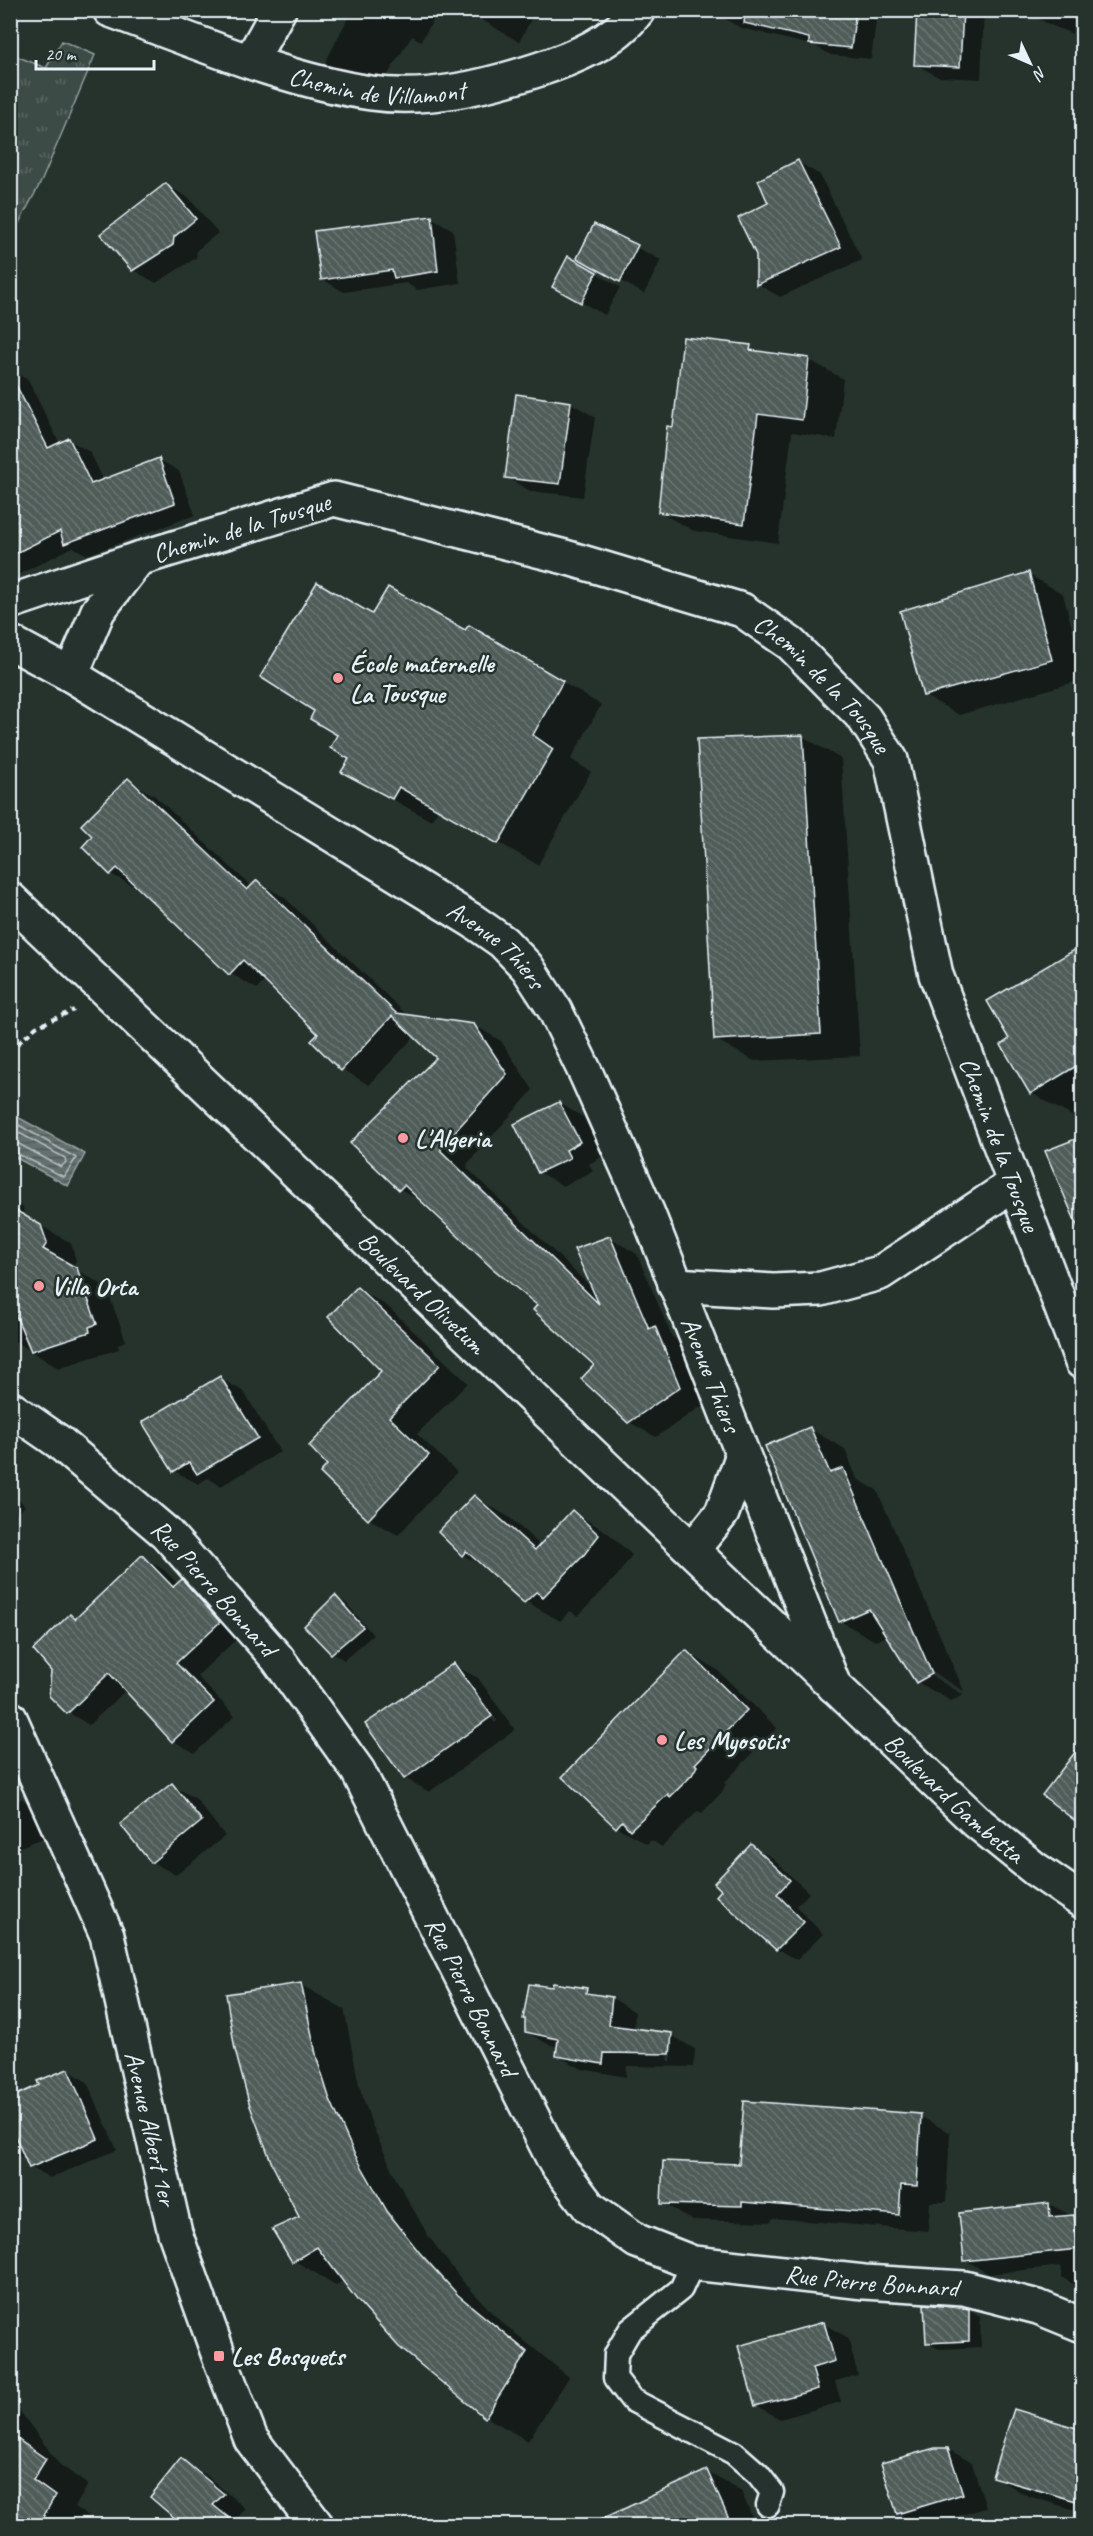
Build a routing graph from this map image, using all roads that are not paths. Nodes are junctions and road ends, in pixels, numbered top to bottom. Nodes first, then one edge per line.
1 (110, 10) edge
2 (279, 10) edge
3 (638, 10) edge
4 (250, 60) junction
5 (138, 559) junction
6 (10, 602) edge
7 (10, 642) edge
8 (71, 675) junction
9 (10, 899) edge
10 (1014, 1184) junction
11 (675, 1286) junction
12 (1083, 1362) edge
13 (10, 1408) edge
14 (742, 1457) junction
15 (693, 1549) junction
16 (834, 1686) junction
17 (10, 1718) edge
18 (1083, 1901) edge
19 (693, 2263) junction
20 (1083, 2325) edge
21 (768, 2505) dead end
22 (317, 2526) edge

1 - 4 street, Chemin de Villamont
2 - 4 street
3 - 4 street, Chemin de Villamont
5 - 6 street, Chemin de la Tousque
5 - 8 street, Chemin de la Tousque
5 - 10 street, Chemin de la Tousque
7 - 8 street, Avenue Thiers
8 - 11 street, Avenue Thiers
9 - 15 street, Boulevard Olivetum
10 - 11 street
10 - 12 street, Chemin de la Tousque
11 - 14 street, Avenue Thiers
13 - 19 street, Rue Pierre Bonnard
14 - 15 street, Avenue Thiers
14 - 16 street, Avenue Thiers
15 - 16 street, Boulevard Olivetum
16 - 18 street, Boulevard Gambetta
17 - 22 street, Avenue Albert 1er
19 - 20 street, Rue Pierre Bonnard
19 - 21 lane

